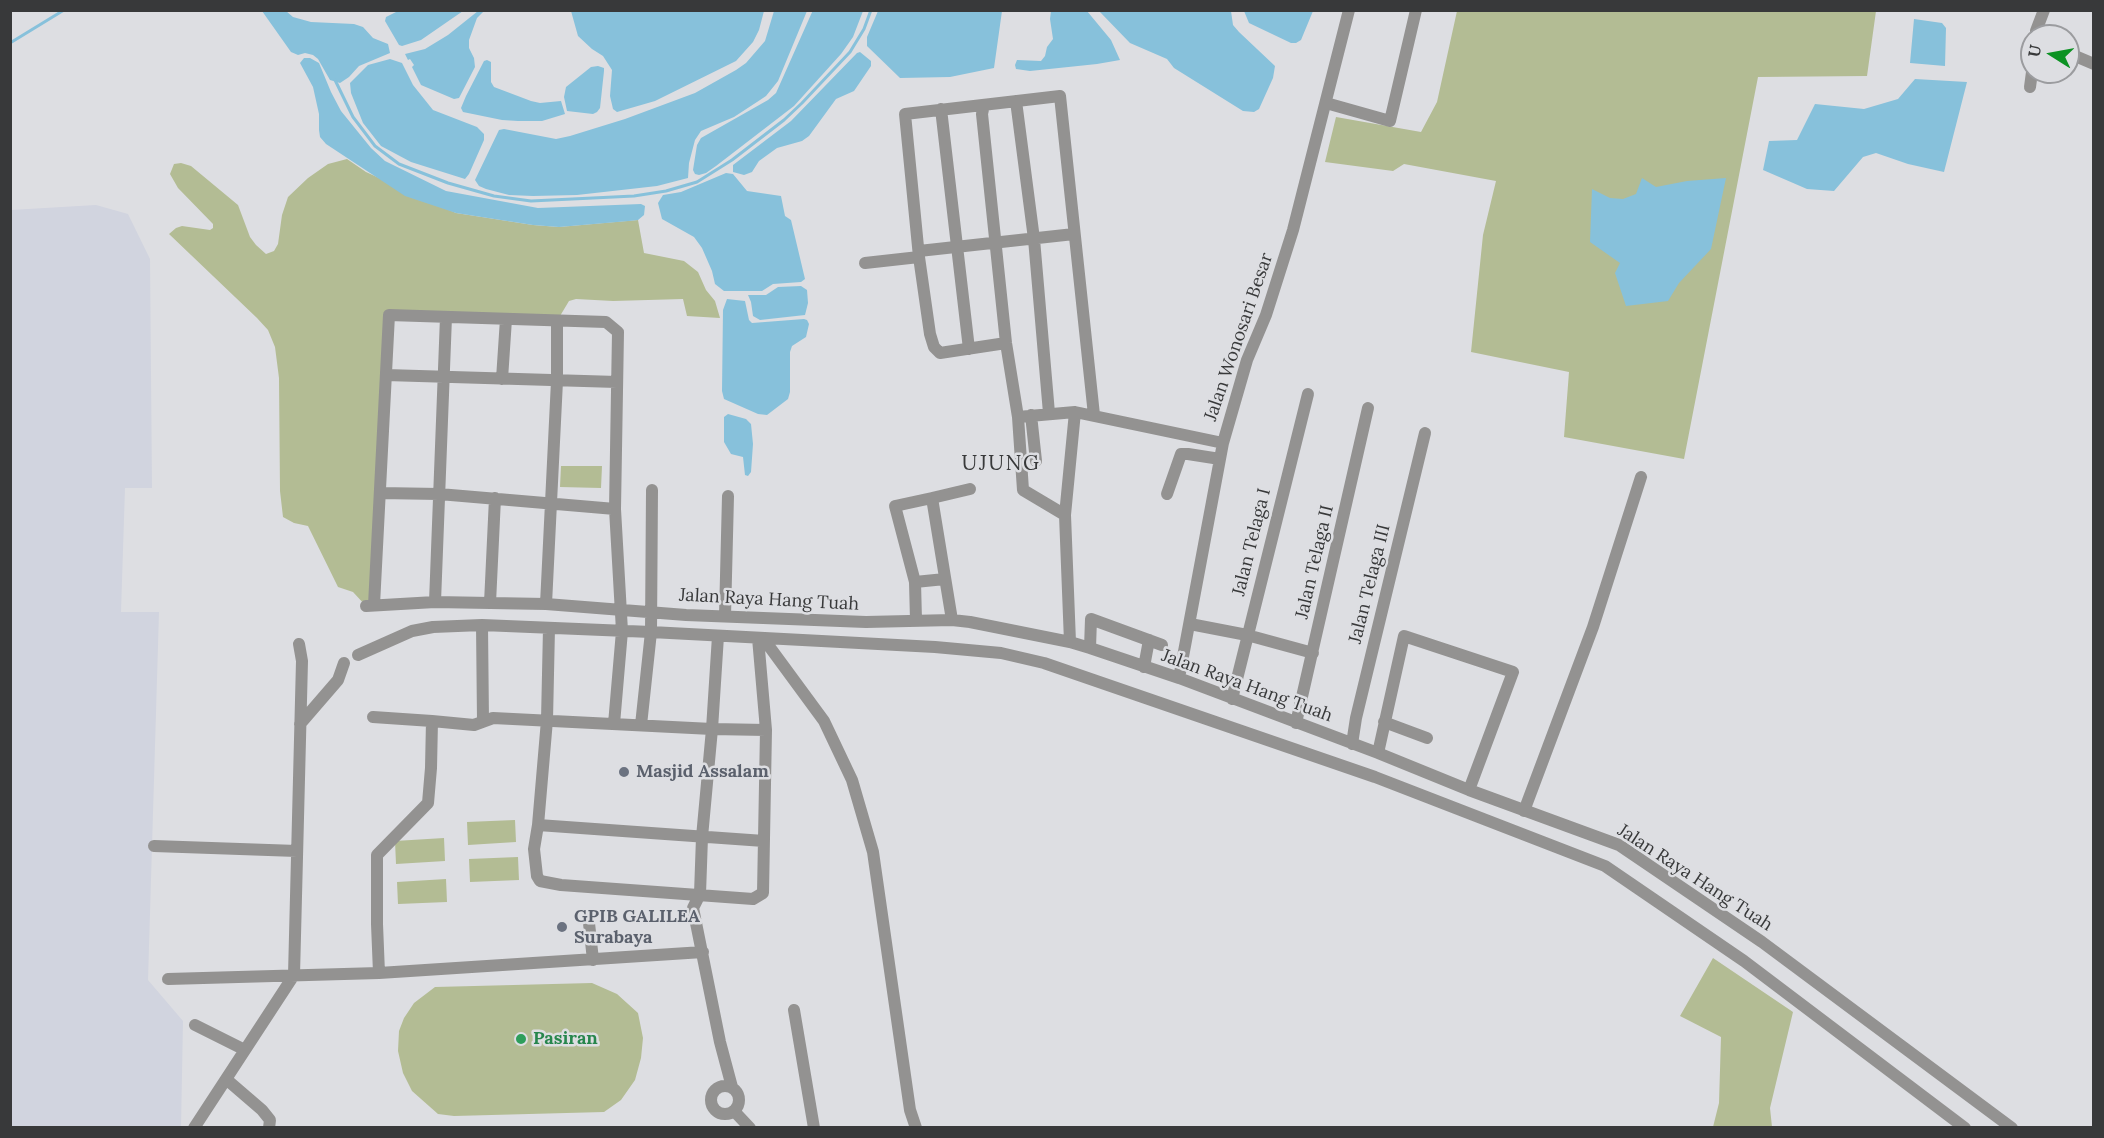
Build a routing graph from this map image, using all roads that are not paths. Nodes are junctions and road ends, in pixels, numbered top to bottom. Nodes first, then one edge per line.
1 (1349, 10) edge
2 (1416, 10) edge
3 (2080, 58) edge
4 (2094, 64) edge
5 (2030, 84) edge
6 (2030, 87) dead end
7 (1016, 101) junction
8 (1326, 103) junction
9 (984, 105) junction
10 (941, 109) junction
11 (1074, 234) junction
12 (1034, 239) junction
13 (995, 243) junction
14 (957, 246) junction
15 (919, 254) junction
16 (865, 263) dead end
17 (446, 317) junction
18 (506, 319) junction
19 (557, 321) junction
20 (1006, 343) junction
21 (969, 350) junction
22 (386, 375) junction
23 (444, 377) junction
24 (502, 379) junction
25 (557, 381) junction
26 (617, 382) junction
27 (1308, 394) dead end
28 (1368, 408) dead end
29 (1075, 412) junction
30 (1049, 413) junction
31 (1094, 415) junction
32 (1024, 416) junction
33 (1425, 433) dead end
34 (1223, 442) junction
35 (1220, 459) junction
36 (1035, 461) dead end
37 (1641, 477) dead end
38 (970, 489) dead end
39 (652, 490) dead end
40 (380, 493) junction
41 (439, 494) junction
42 (1167, 494) dead end
43 (728, 496) dead end
44 (495, 498) junction
45 (932, 498) junction
46 (551, 503) junction
47 (615, 509) junction
48 (1065, 514) junction
49 (945, 579) junction
50 (915, 582) junction
51 (435, 602) junction
52 (490, 603) junction
53 (546, 604) junction
54 (621, 610) junction
55 (651, 612) junction
56 (725, 616) junction
57 (916, 620) junction
58 (952, 620) junction
59 (1190, 624) junction
60 (482, 625) junction
61 (549, 628) junction
62 (622, 631) junction
63 (651, 632) junction
64 (1247, 635) junction
65 (718, 636) junction
66 (761, 638) junction
67 (1149, 640) junction
68 (1070, 642) junction
69 (299, 644) dead end
70 (1162, 645) dead end
71 (1090, 648) junction
72 (1313, 653) junction
73 (358, 655) dead end
74 (344, 663) dead end
75 (1144, 667) junction
76 (1179, 678) junction
77 (1232, 699) junction
78 (373, 717) dead end
79 (548, 720) junction
80 (432, 721) junction
81 (483, 721) junction
82 (1384, 722) junction
83 (1296, 723) junction
84 (300, 724) junction
85 (614, 724) junction
86 (641, 725) junction
87 (712, 729) junction
88 (766, 730) junction
89 (1427, 738) dead end
90 (1352, 744) junction
91 (1378, 753) junction
92 (1469, 790) junction
93 (1524, 811) junction
94 (538, 825) junction
95 (702, 837) junction
96 (764, 841) junction
97 (154, 846) dead end
98 (297, 851) junction
99 (700, 894) junction
100 (588, 914) dead end
101 (703, 952) junction
102 (593, 960) junction
103 (379, 973) junction
104 (294, 975) junction
105 (168, 980) dead end
106 (794, 1010) dead end
107 (195, 1025) dead end
108 (244, 1050) junction
109 (226, 1078) junction
110 (732, 1087) junction
111 (734, 1111) junction
112 (194, 1128) edge
113 (270, 1128) edge
114 (750, 1128) edge
115 (813, 1128) edge
116 (916, 1128) edge
117 (1965, 1128) edge
118 (2012, 1128) edge

1 - 8 street, Jalan Wonosari Besar
2 - 8 street
3 - 4 street
5 - 6 street
7 - 9 street
7 - 11 street
7 - 12 street
8 - 34 street, Jalan Wonosari Besar
9 - 10 street
9 - 13 street
10 - 14 street
10 - 15 street
11 - 12 street
11 - 31 street
12 - 13 street
12 - 30 street
13 - 14 street
13 - 20 street
14 - 15 street
14 - 21 street
15 - 16 street
15 - 21 street
17 - 18 street
17 - 22 street
17 - 23 street
18 - 19 street
18 - 24 street
19 - 25 street
19 - 26 street
20 - 21 street
20 - 32 street
22 - 23 street
22 - 40 street
23 - 24 street
23 - 41 street
24 - 25 street
25 - 26 street
25 - 46 street
26 - 47 street
27 - 64 street, Jalan Telaga I
28 - 72 street, Jalan Telaga II
29 - 30 street
29 - 31 street
29 - 48 street
30 - 32 street
31 - 34 street
32 - 36 street
32 - 48 street
33 - 90 street, Jalan Telaga III
34 - 35 street, Jalan Wonosari Besar
35 - 42 street
35 - 59 street, Jalan Wonosari Besar
37 - 93 street
38 - 45 street
39 - 55 street
40 - 41 street
40 - 51 street, Jalan Raya Hang Tuah
41 - 44 street
41 - 51 street
43 - 56 street
44 - 46 street
44 - 52 street
45 - 49 street
45 - 50 street
46 - 47 street
46 - 53 street
47 - 54 street
48 - 68 street
49 - 50 street
49 - 58 street
50 - 57 street
51 - 52 street, Jalan Raya Hang Tuah
52 - 53 street, Jalan Raya Hang Tuah
53 - 54 street, Jalan Raya Hang Tuah
54 - 55 street, Jalan Raya Hang Tuah
54 - 62 street
55 - 56 street, Jalan Raya Hang Tuah
55 - 63 street
56 - 57 street, Jalan Raya Hang Tuah
57 - 58 street, Jalan Raya Hang Tuah
58 - 68 street, Jalan Raya Hang Tuah
59 - 64 street
59 - 76 street, Jalan Wonosari Besar
60 - 61 street
60 - 73 street
60 - 81 street
61 - 62 street
61 - 79 street
62 - 63 street
62 - 85 street
63 - 65 street
63 - 86 street
64 - 72 street
64 - 77 street, Jalan Telaga I
65 - 66 street
65 - 87 street
66 - 88 street
66 - 116 street
66 - 117 street
67 - 70 street
67 - 71 street
67 - 75 street
68 - 71 street, Jalan Raya Hang Tuah
69 - 84 street
71 - 75 street, Jalan Raya Hang Tuah
72 - 83 street, Jalan Telaga II
74 - 84 street
75 - 76 street, Jalan Raya Hang Tuah
76 - 77 street, Jalan Raya Hang Tuah
77 - 83 street, Jalan Raya Hang Tuah
78 - 80 street
79 - 81 street
79 - 85 street
79 - 94 street
80 - 81 street
80 - 103 street
82 - 89 street
82 - 91 street
82 - 92 street
83 - 90 street, Jalan Raya Hang Tuah
84 - 98 street
85 - 86 street
86 - 87 street
87 - 88 street
87 - 95 street
88 - 96 street
90 - 91 street, Jalan Raya Hang Tuah
91 - 92 street, Jalan Raya Hang Tuah
92 - 93 street, Jalan Raya Hang Tuah
93 - 118 street, Jalan Raya Hang Tuah
94 - 95 street
94 - 99 street
95 - 96 street
95 - 99 street
96 - 99 street
97 - 98 street
98 - 104 street
99 - 101 street
100 - 102 street
101 - 102 street
101 - 110 street
102 - 103 street
103 - 104 street
104 - 105 street
104 - 108 street
106 - 115 street
107 - 108 street
108 - 109 street
109 - 112 street
109 - 113 street
110 - 111 street
110 - 111 street
111 - 114 street

